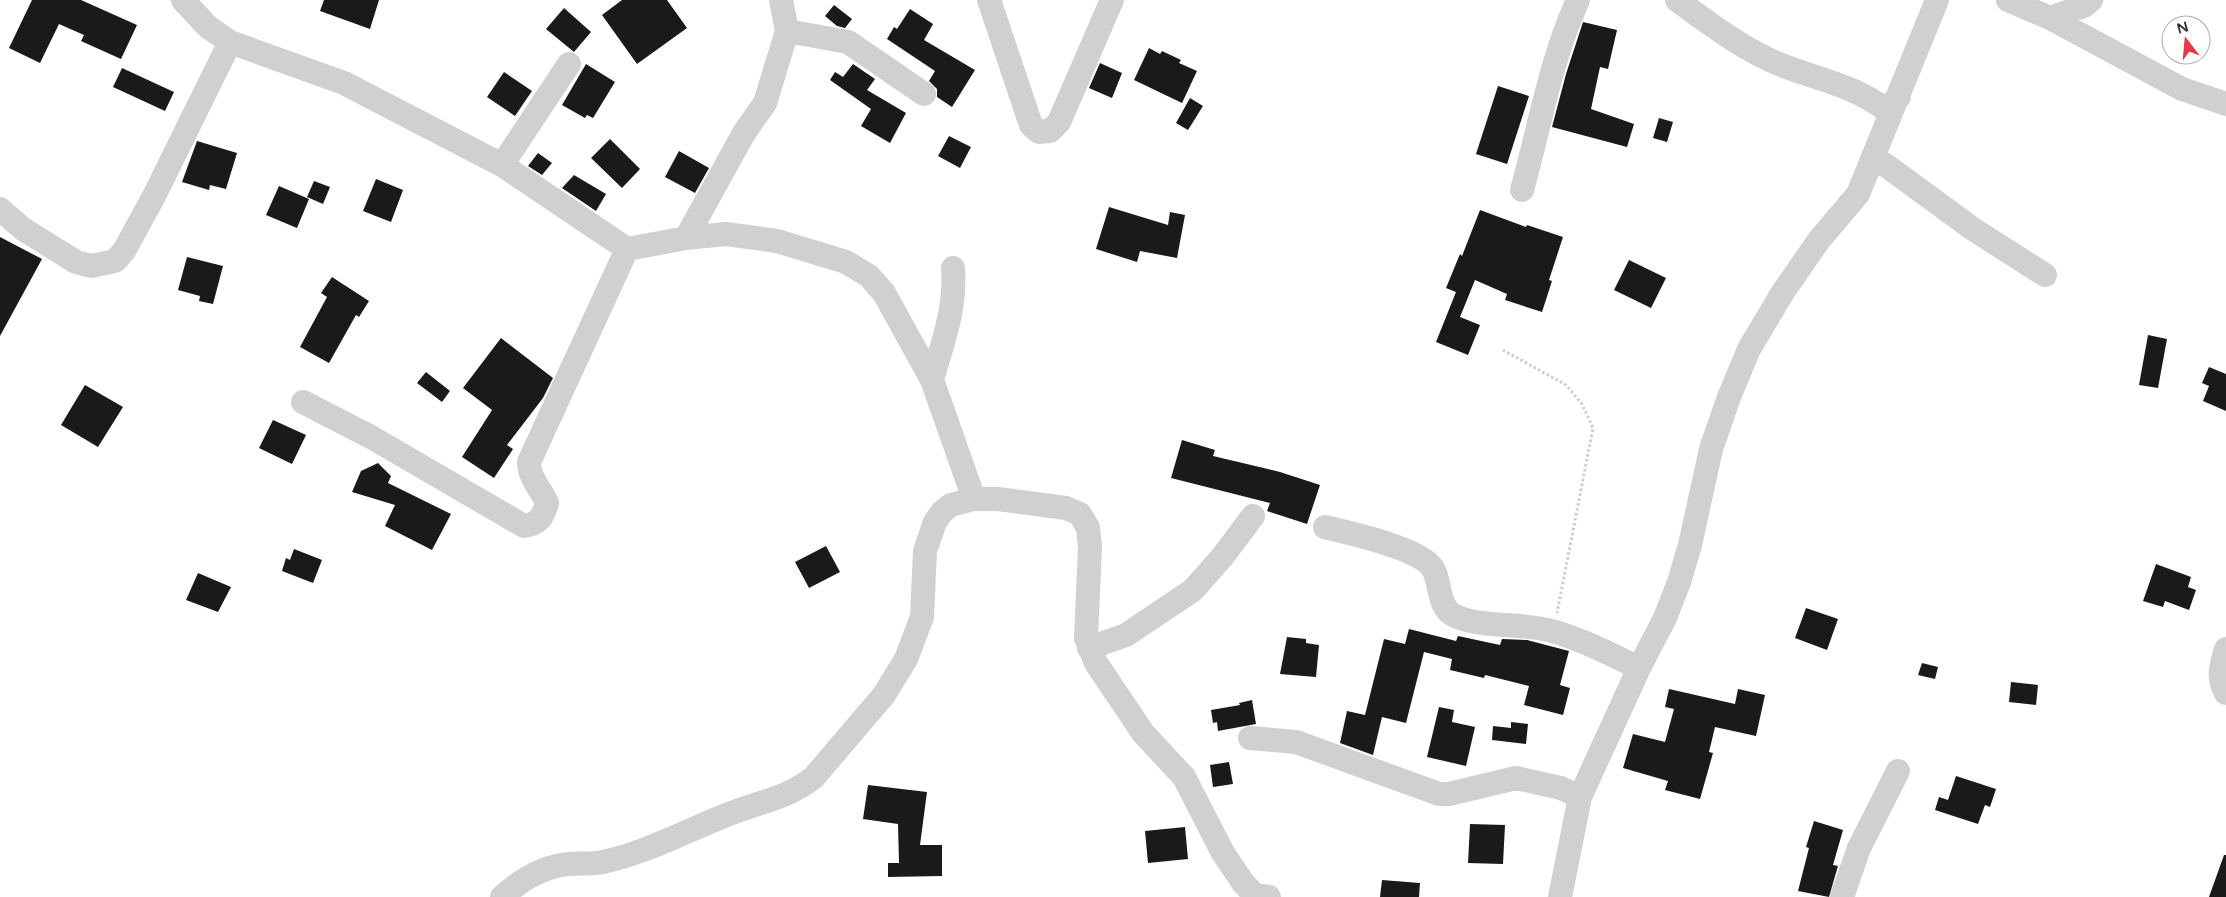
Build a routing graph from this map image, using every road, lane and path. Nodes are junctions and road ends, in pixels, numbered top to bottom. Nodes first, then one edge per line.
1 (183, 0) edge
2 (780, 0) edge
3 (989, 0) edge
4 (1112, 0) edge
5 (1578, 0) edge
6 (1677, 0) edge
7 (1937, 0) edge
8 (2008, 0) edge
9 (2091, 0) edge
10 (2050, 18) junction
11 (787, 31) junction
12 (230, 42) junction
13 (569, 64) dead end
14 (924, 94) dead end
15 (1899, 97) junction
16 (2226, 104) edge
17 (1873, 156) junction
18 (502, 165) junction
19 (1522, 190) dead end
20 (0, 209) edge
21 (686, 238) junction
22 (627, 249) junction
23 (953, 268) dead end
24 (2046, 275) dead end
25 (1503, 350) dead end
26 (932, 380) junction
27 (303, 402) dead end
28 (974, 499) junction
29 (1253, 516) dead end
30 (1325, 527) dead end
31 (1551, 630) junction
32 (1089, 648) junction
33 (2226, 649) edge
34 (1639, 668) junction
35 (2226, 693) edge
36 (1250, 738) dead end
37 (1898, 771) dead end
38 (1580, 797) junction
39 (502, 897) edge
40 (1269, 897) edge
41 (1560, 897) edge
42 (1842, 897) edge

1 - 12 street
2 - 11 street
3 - 4 street
5 - 19 street
6 - 15 street
7 - 15 street
8 - 10 street
9 - 10 street
10 - 16 street
11 - 14 street
11 - 21 street
12 - 18 street
12 - 20 street
13 - 18 street
15 - 17 street
17 - 24 street
17 - 34 street
18 - 22 street
21 - 22 street
21 - 26 street
22 - 27 street
23 - 26 street
25 - 31 path
26 - 28 street
28 - 32 street
28 - 39 street
29 - 32 street
30 - 31 street
31 - 34 street
32 - 40 street
33 - 35 street
34 - 38 street
36 - 38 street
37 - 42 street
38 - 41 street

